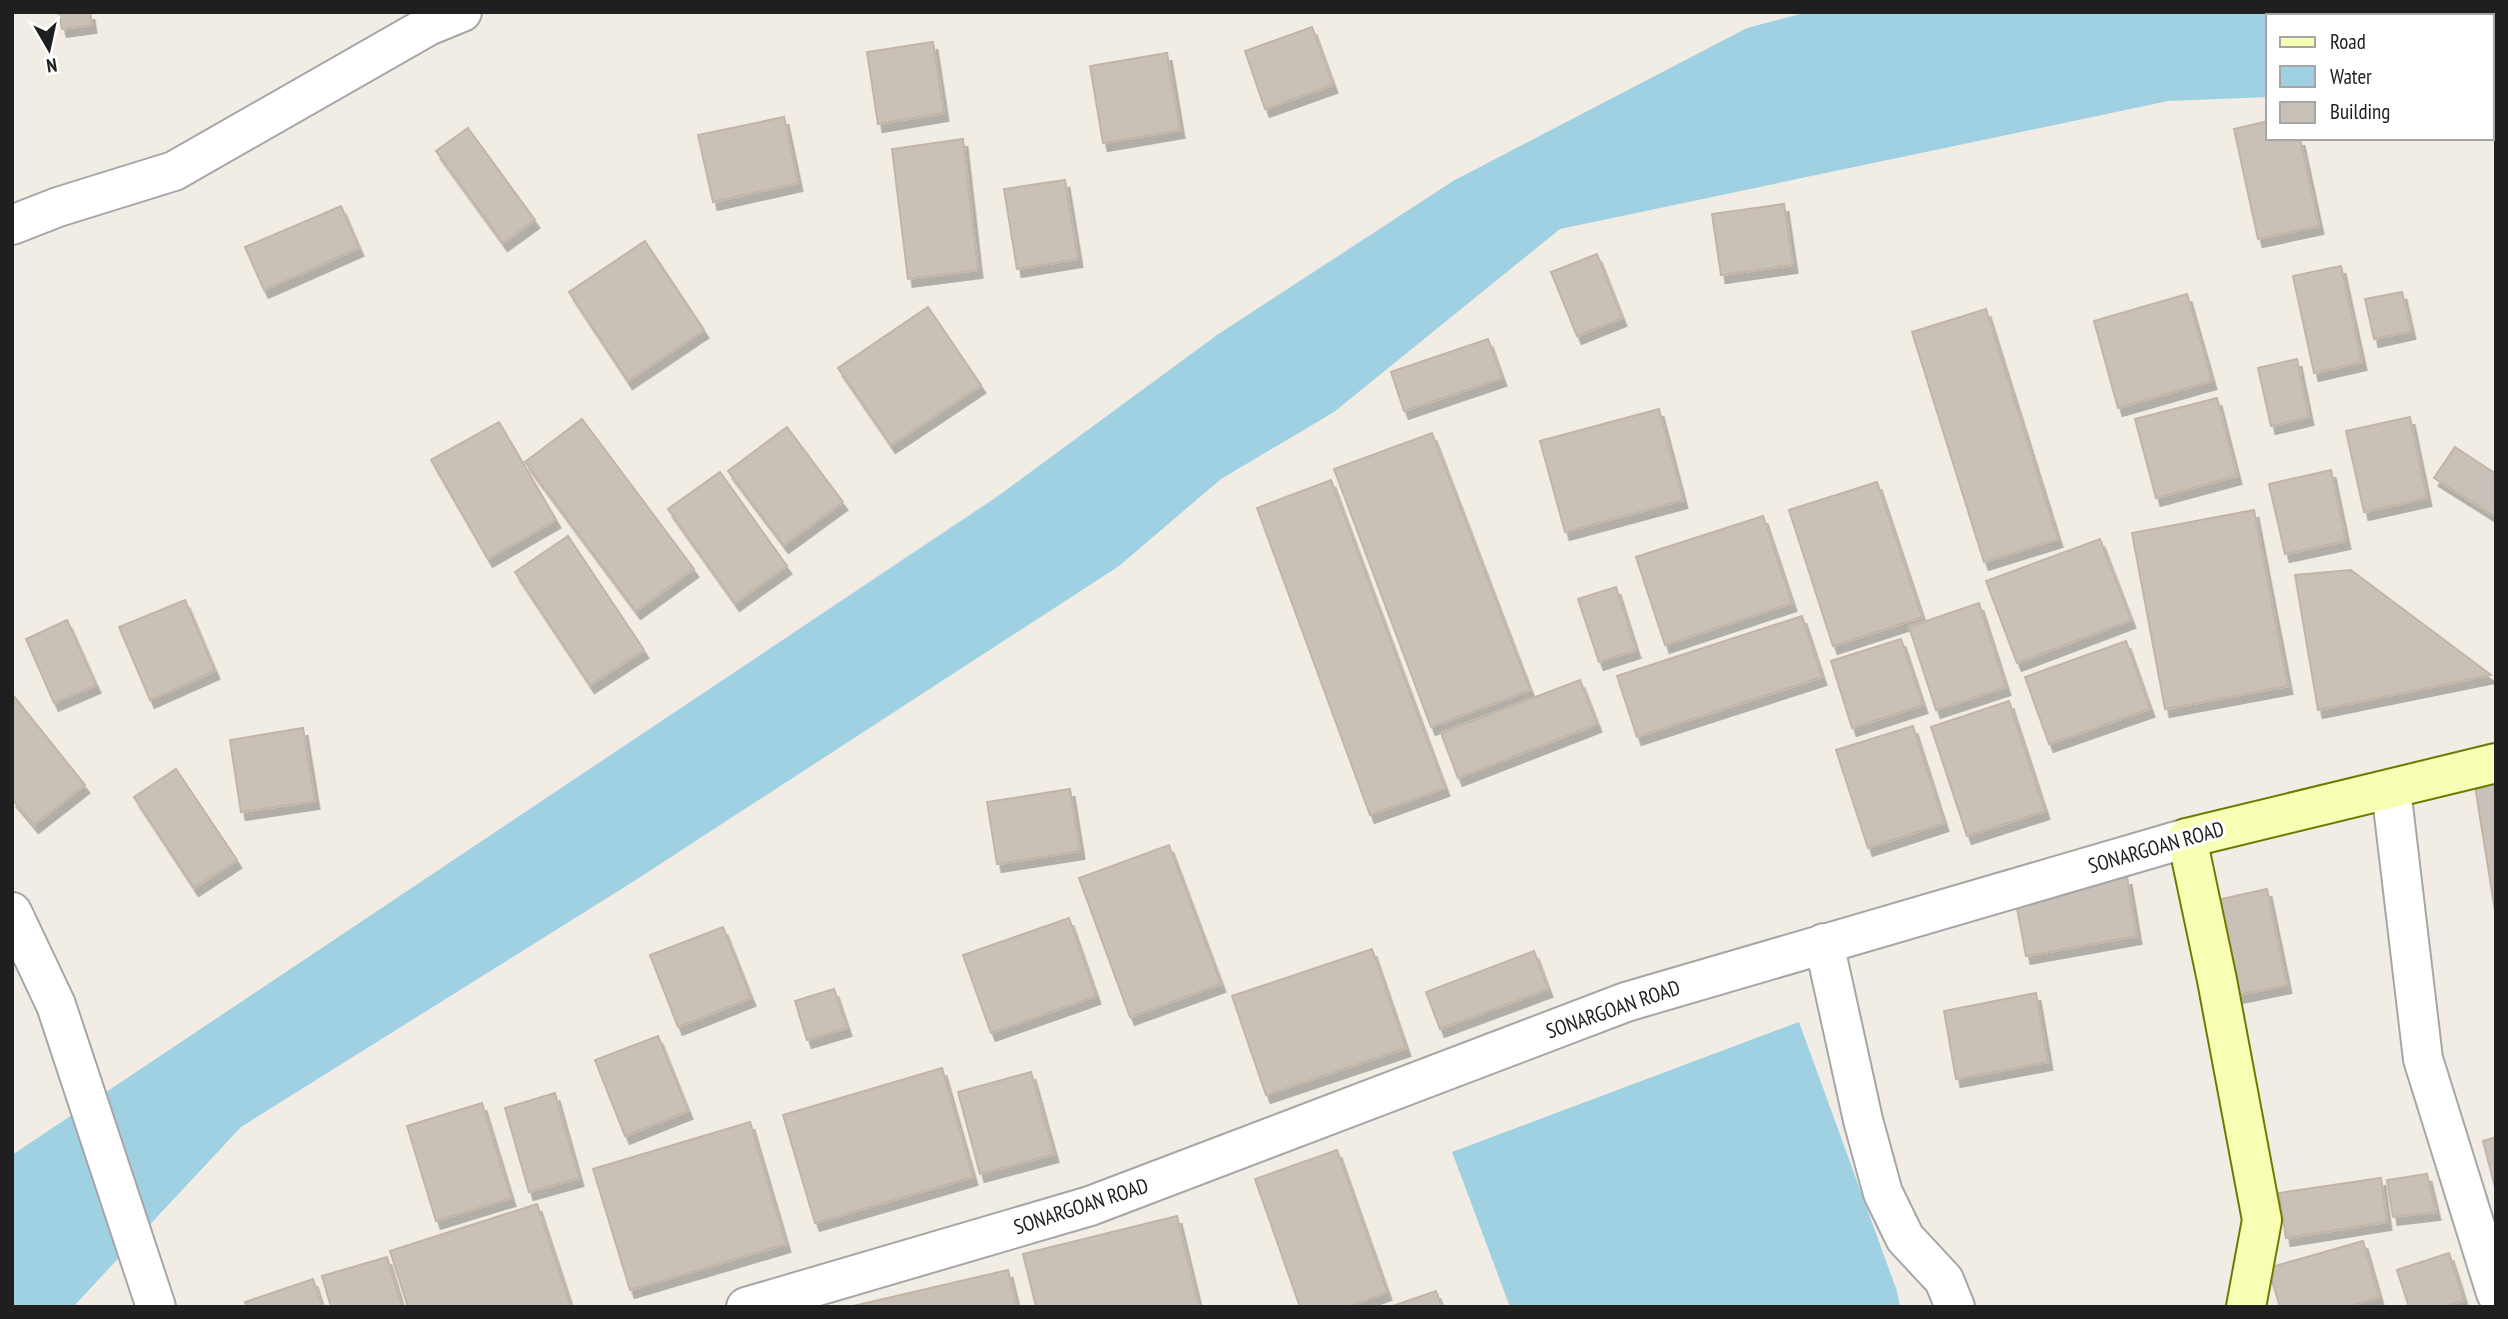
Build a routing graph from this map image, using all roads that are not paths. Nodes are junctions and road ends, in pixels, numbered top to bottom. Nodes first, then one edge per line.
1 (462, 12) edge
2 (12, 225) edge
3 (2496, 762) edge
4 (2391, 789) junction
5 (2187, 838) junction
6 (12, 912) edge
7 (1824, 943) junction
8 (2496, 1293) edge
9 (156, 1307) edge
10 (746, 1307) edge
11 (1955, 1307) edge
12 (2246, 1307) edge

1 - 2 street
3 - 4 main road, SONARGOAN ROAD
4 - 5 main road, SONARGOAN ROAD
4 - 8 street
5 - 7 street, SONARGOAN ROAD
5 - 12 main road
6 - 9 street
7 - 10 street, SONARGOAN ROAD
7 - 11 street

